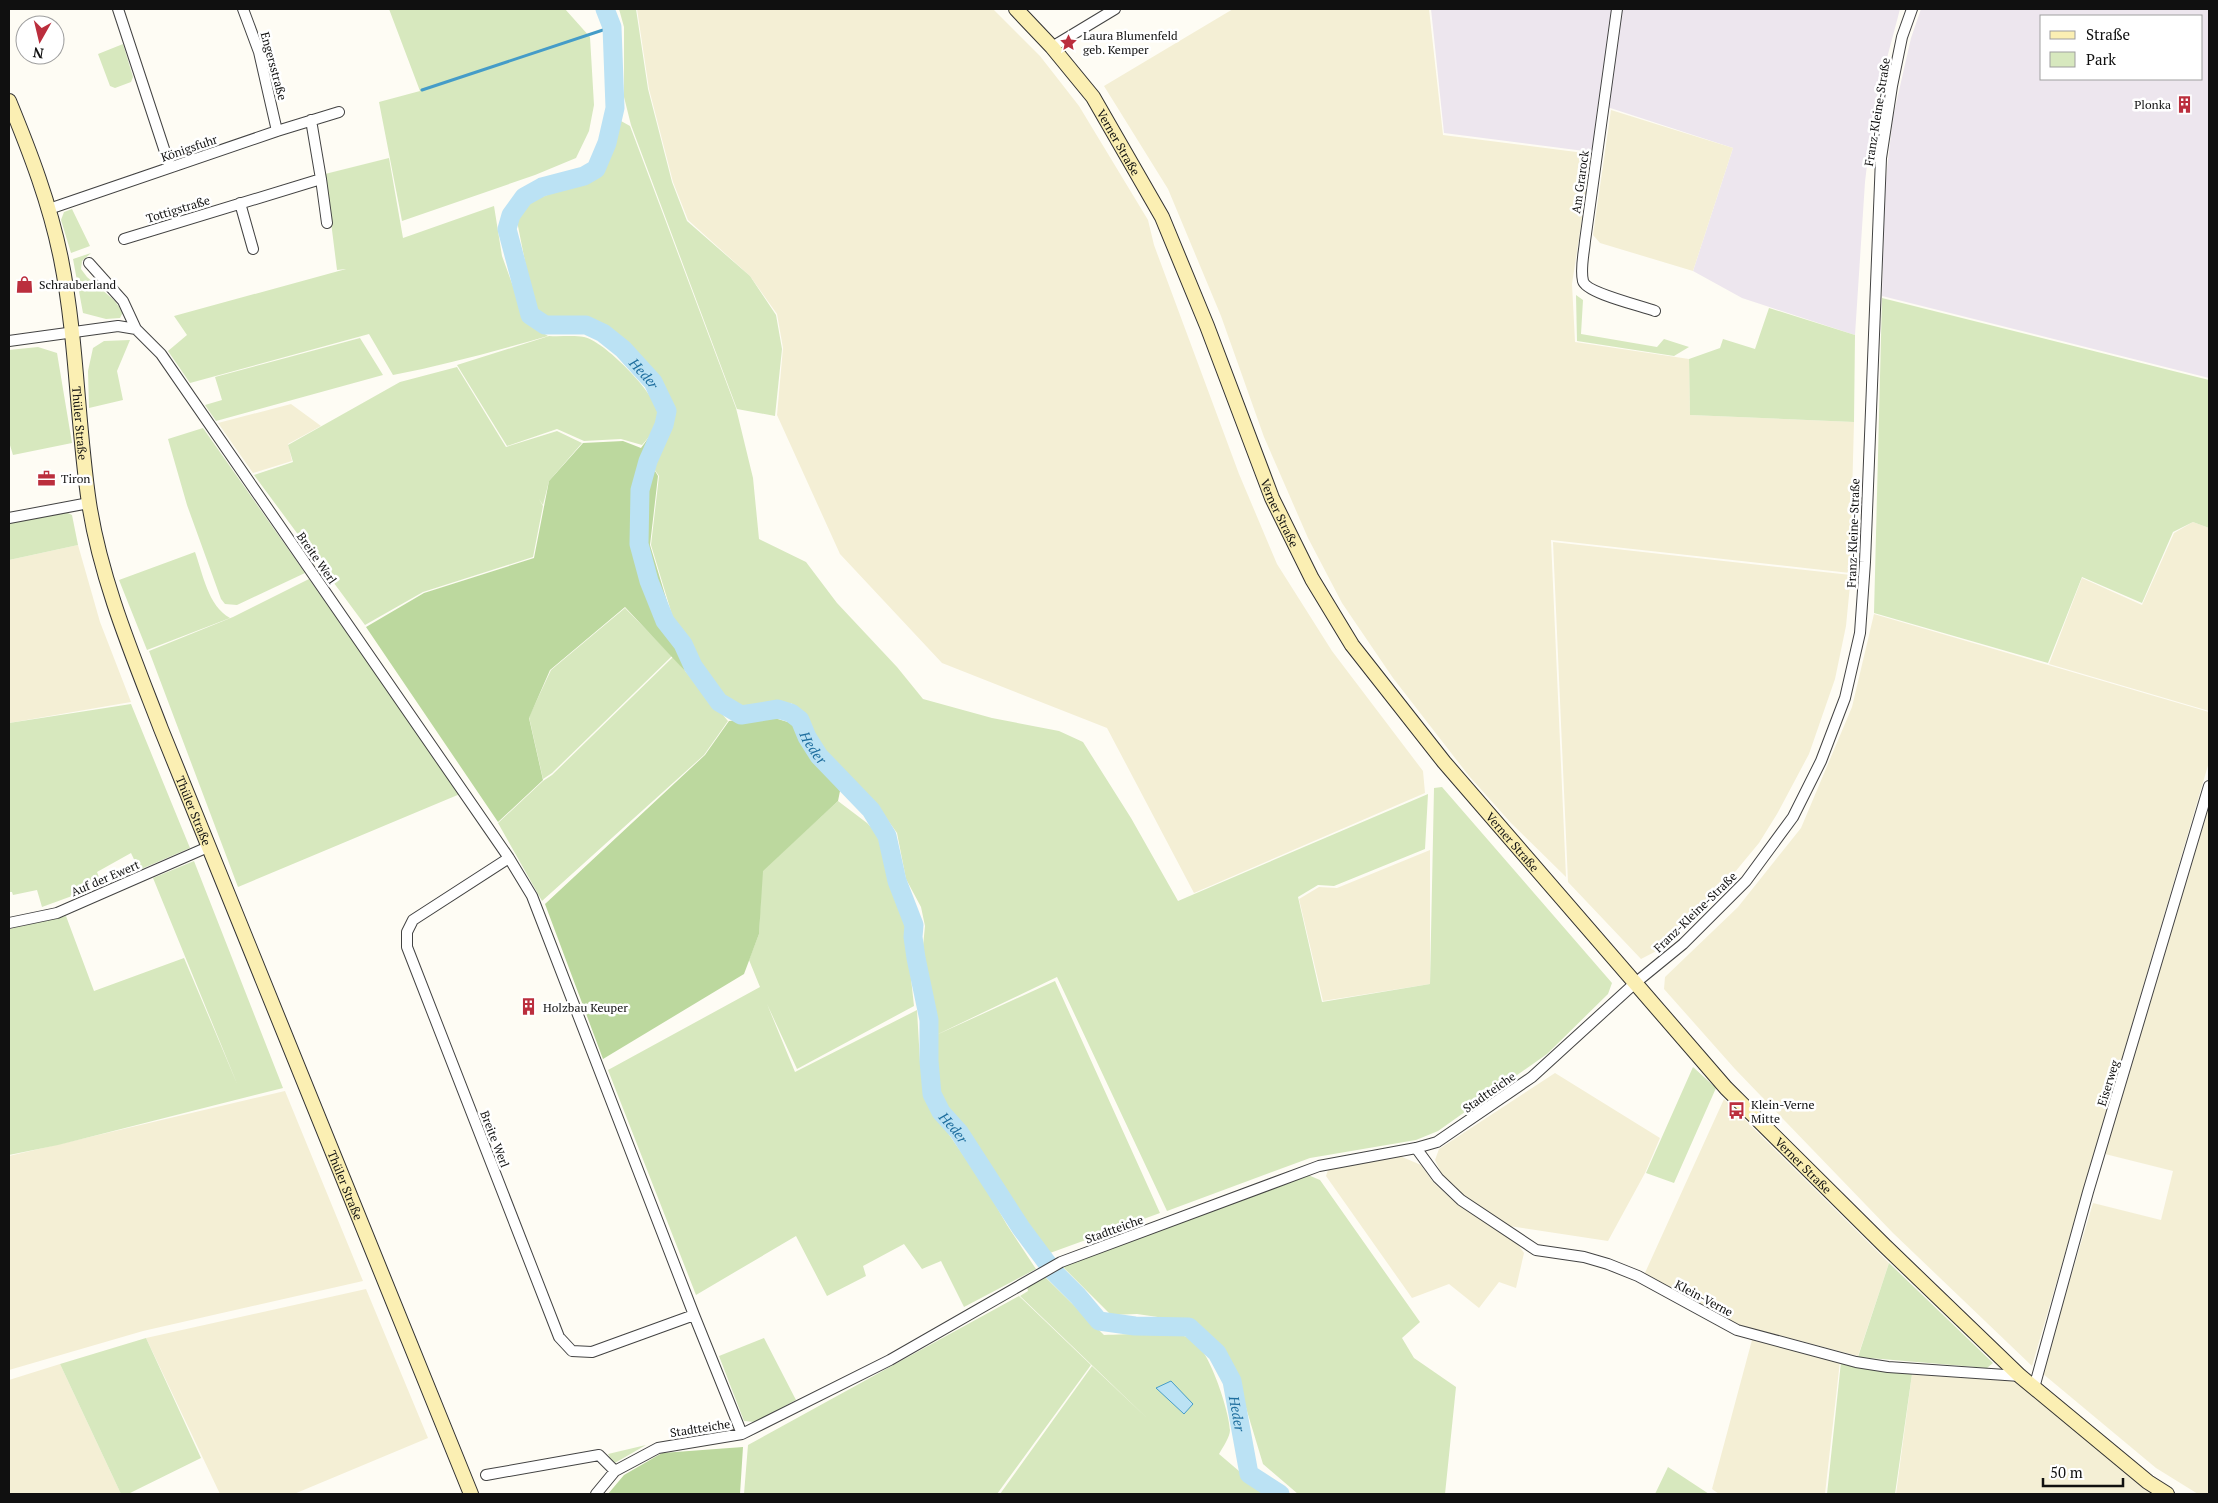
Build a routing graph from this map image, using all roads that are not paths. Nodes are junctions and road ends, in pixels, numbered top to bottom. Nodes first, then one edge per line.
1 (118, 9) edge
2 (243, 9) edge
3 (1016, 9) edge
4 (1115, 9) edge
5 (1617, 9) edge
6 (1912, 9) edge
7 (1052, 47) junction
8 (9, 101) edge
9 (339, 112) dead end
10 (311, 120) junction
11 (277, 131) junction
12 (170, 167) junction
13 (321, 179) junction
14 (240, 203) junction
15 (49, 209) junction
16 (327, 223) dead end
17 (124, 239) dead end
18 (253, 249) dead end
19 (89, 263) dead end
20 (1655, 311) dead end
21 (136, 329) junction
22 (72, 333) junction
23 (9, 341) edge
24 (89, 504) junction
25 (9, 518) edge
26 (2209, 786) edge
27 (208, 847) junction
28 (509, 858) junction
29 (9, 923) edge
30 (1634, 984) junction
31 (1416, 1148) junction
32 (694, 1315) junction
33 (2020, 1376) junction
34 (2034, 1388) junction
35 (742, 1434) junction
36 (616, 1471) junction
37 (486, 1475) dead end
38 (471, 1494) edge
39 (596, 1494) edge
40 (2167, 1494) edge

1 - 12 street
2 - 11 street, Engersstraße
3 - 7 main road, Verner Straße
4 - 7 street
5 - 20 street, Am Grarock
6 - 30 street, Franz-Kleine-Straße
7 - 30 main road, Verner Straße
8 - 15 main road, Thüler Straße
9 - 10 street, Königsfuhr
10 - 11 street, Königsfuhr
10 - 13 street
11 - 12 street, Königsfuhr
12 - 15 street, Königsfuhr
13 - 14 street, Tottigstraße
13 - 16 street
14 - 17 street, Tottigstraße
14 - 18 street
15 - 22 main road, Thüler Straße
19 - 21 street
21 - 22 street
21 - 28 street, Breite Werl
22 - 23 street
22 - 24 main road, Thüler Straße
24 - 25 street
24 - 27 main road, Thüler Straße
26 - 34 street, Eiserweg
27 - 29 street, Auf der Ewert
27 - 38 main road, Thüler Straße
28 - 32 street, Breite Werl
28 - 32 street, Breite Werl
30 - 31 street, Stadtteiche
30 - 33 main road, Verner Straße
31 - 33 street, Klein-Verne
31 - 35 street, Stadtteiche
32 - 35 street, Breite Werl
33 - 34 main road, Verner Straße
34 - 40 main road, Verner Straße
35 - 36 street, Stadtteiche
36 - 37 street
36 - 39 street, Stadtteiche

